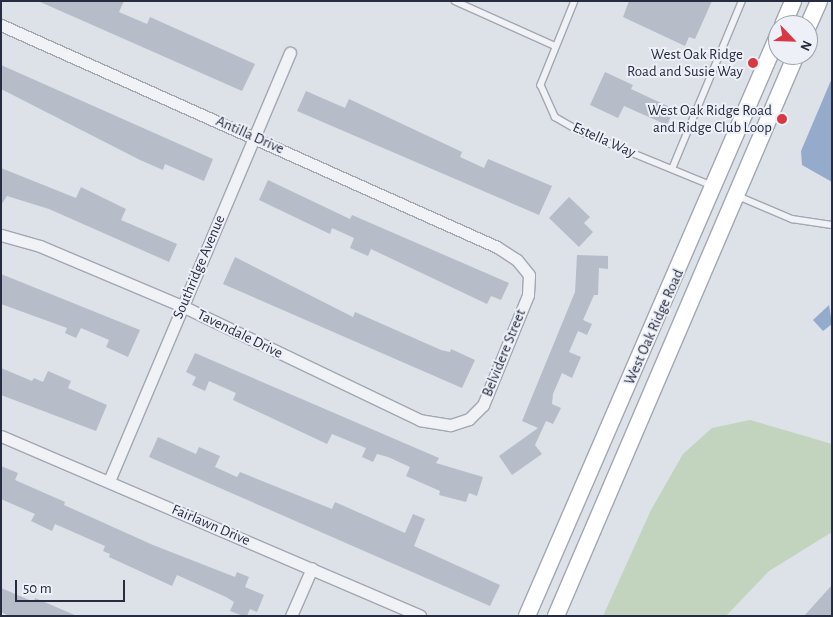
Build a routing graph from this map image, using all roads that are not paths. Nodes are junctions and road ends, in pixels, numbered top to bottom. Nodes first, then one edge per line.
1 (455, 1) edge
2 (575, 1) edge
3 (742, 1) edge
4 (792, 1) edge
5 (818, 1) edge
6 (787, 15) edge
7 (812, 15) edge
8 (1, 25) edge
9 (555, 46) junction
10 (290, 53) dead end
11 (768, 60) edge
12 (792, 65) edge
13 (255, 136) junction
14 (672, 168) junction
15 (715, 187) junction
16 (736, 195) junction
17 (832, 225) edge
18 (1, 235) edge
19 (497, 247) joint
20 (182, 306) junction
21 (420, 420) joint
22 (1, 436) edge
23 (109, 480) junction
24 (312, 568) junction
25 (291, 616) edge
26 (420, 616) edge
27 (527, 616) edge
28 (556, 616) edge

1 - 9 lane
2 - 9 lane, Estella Way
3 - 14 lane
4 - 6 street
5 - 7 street
8 - 13 street, Antilla Drive
9 - 14 lane, Estella Way
10 - 13 street, Southridge Avenue
11 - 15 street, West Oak Ridge Road
12 - 16 street, West Oak Ridge Road
13 - 19 street, Antilla Drive
13 - 20 street, Southridge Avenue
14 - 15 lane, Estella Way
15 - 16 street
15 - 27 street, West Oak Ridge Road
16 - 17 lane
16 - 28 street, West Oak Ridge Road
18 - 20 street, Tavendale Drive
19 - 21 street, Belvidere Street
20 - 21 street, Tavendale Drive
20 - 23 street, Southridge Avenue
22 - 23 street, Fairlawn Drive
23 - 24 street, Fairlawn Drive
24 - 25 street
24 - 26 street, Fairlawn Drive

